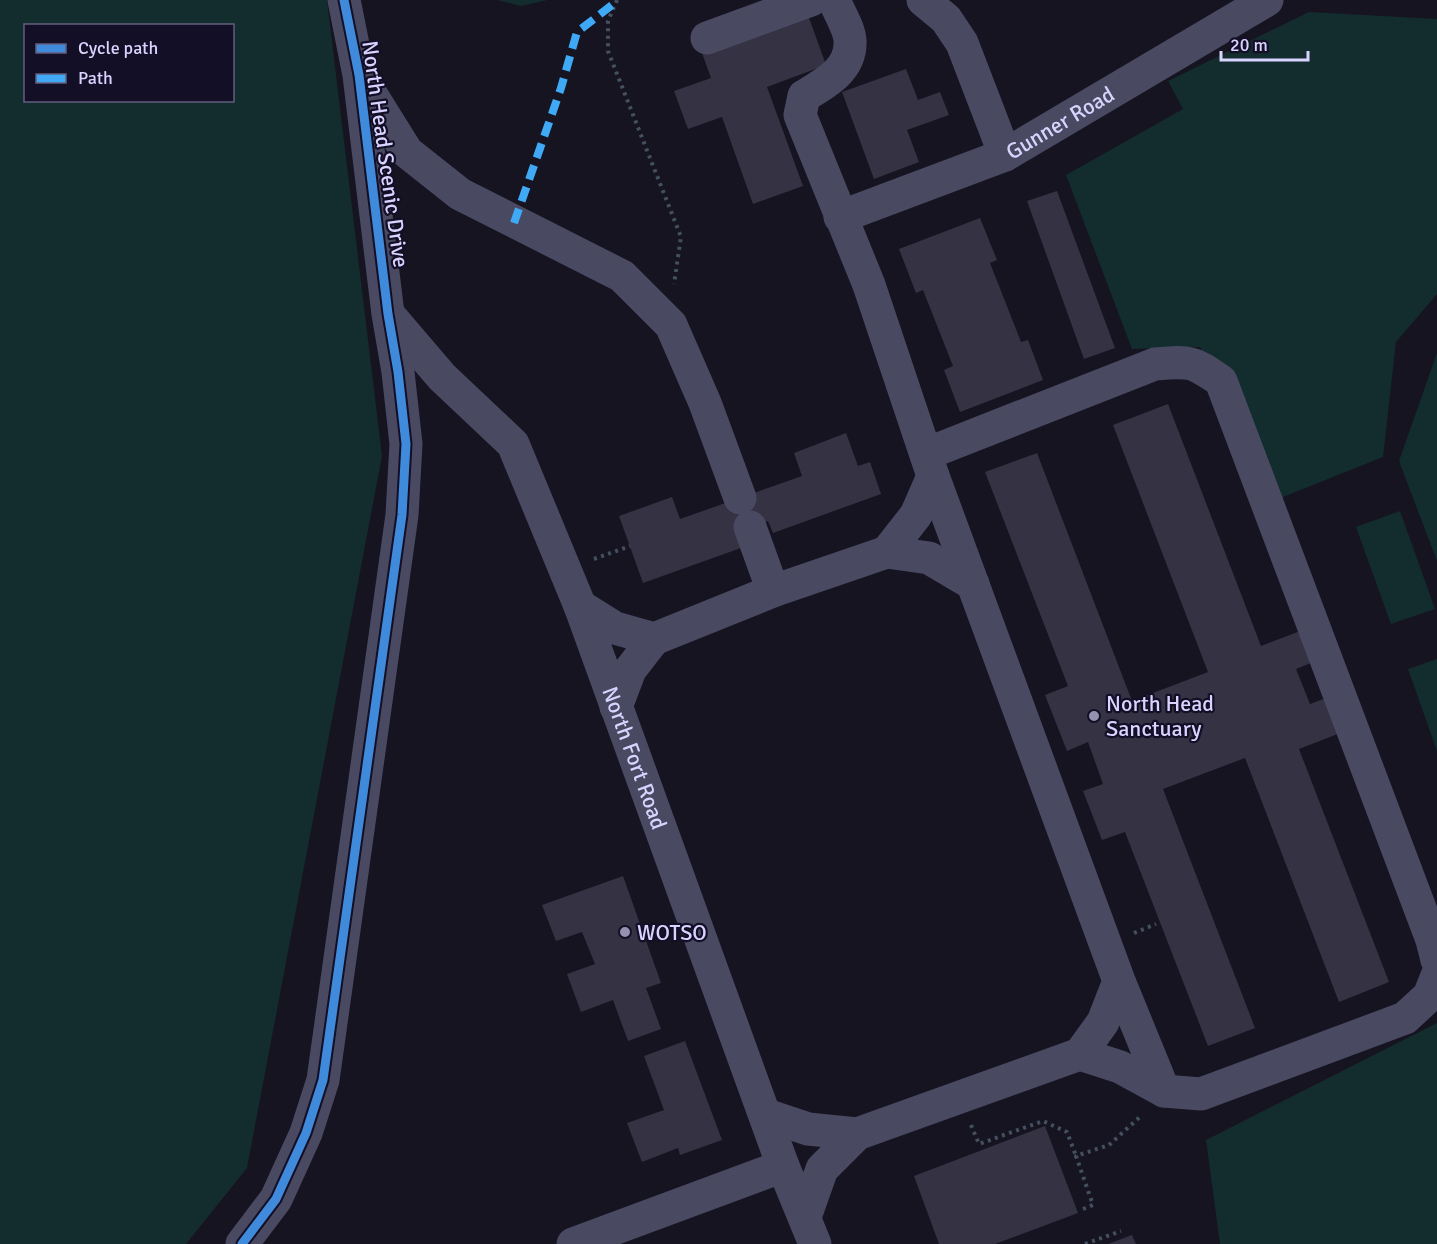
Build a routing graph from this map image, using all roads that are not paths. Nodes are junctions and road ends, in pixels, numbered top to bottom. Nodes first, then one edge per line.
1 (344, 0) edge
2 (811, 0) edge
3 (834, 0) edge
4 (923, 0) edge
5 (1267, 0) edge
6 (707, 38) dead end
7 (359, 75) junction
8 (1005, 155) junction
9 (840, 217) junction
10 (388, 314) junction
11 (929, 465) junction
12 (887, 552) junction
13 (973, 584) junction
14 (773, 591) junction
15 (580, 606) junction
16 (654, 639) junction
17 (616, 707) junction
18 (1437, 960) edge
19 (1437, 976) edge
20 (1119, 981) junction
21 (1080, 1054) junction
22 (1164, 1091) junction
23 (766, 1115) junction
24 (857, 1134) junction
25 (783, 1166) junction
26 (810, 1230) edge
27 (242, 1244) edge
28 (573, 1244) edge

1 - 7 street, North Head Scenic Drive
2 - 6 street
3 - 9 street
4 - 8 street
5 - 8 street, Gunner Road
7 - 10 street, North Head Scenic Drive
7 - 14 street
8 - 9 street, Gunner Road
9 - 11 street
10 - 15 street, North Fort Road
10 - 27 street, North Head Scenic Drive
11 - 12 street
11 - 13 street
11 - 18 street
12 - 13 street
12 - 14 street
13 - 20 street
14 - 16 street
15 - 16 street
15 - 17 street, North Fort Road
16 - 17 street
17 - 23 street, North Fort Road
19 - 22 street
20 - 21 street
20 - 22 street
21 - 22 street
21 - 24 street
23 - 24 street
23 - 25 street, North Fort Road
24 - 26 street
25 - 26 street, North Fort Road
25 - 28 street

